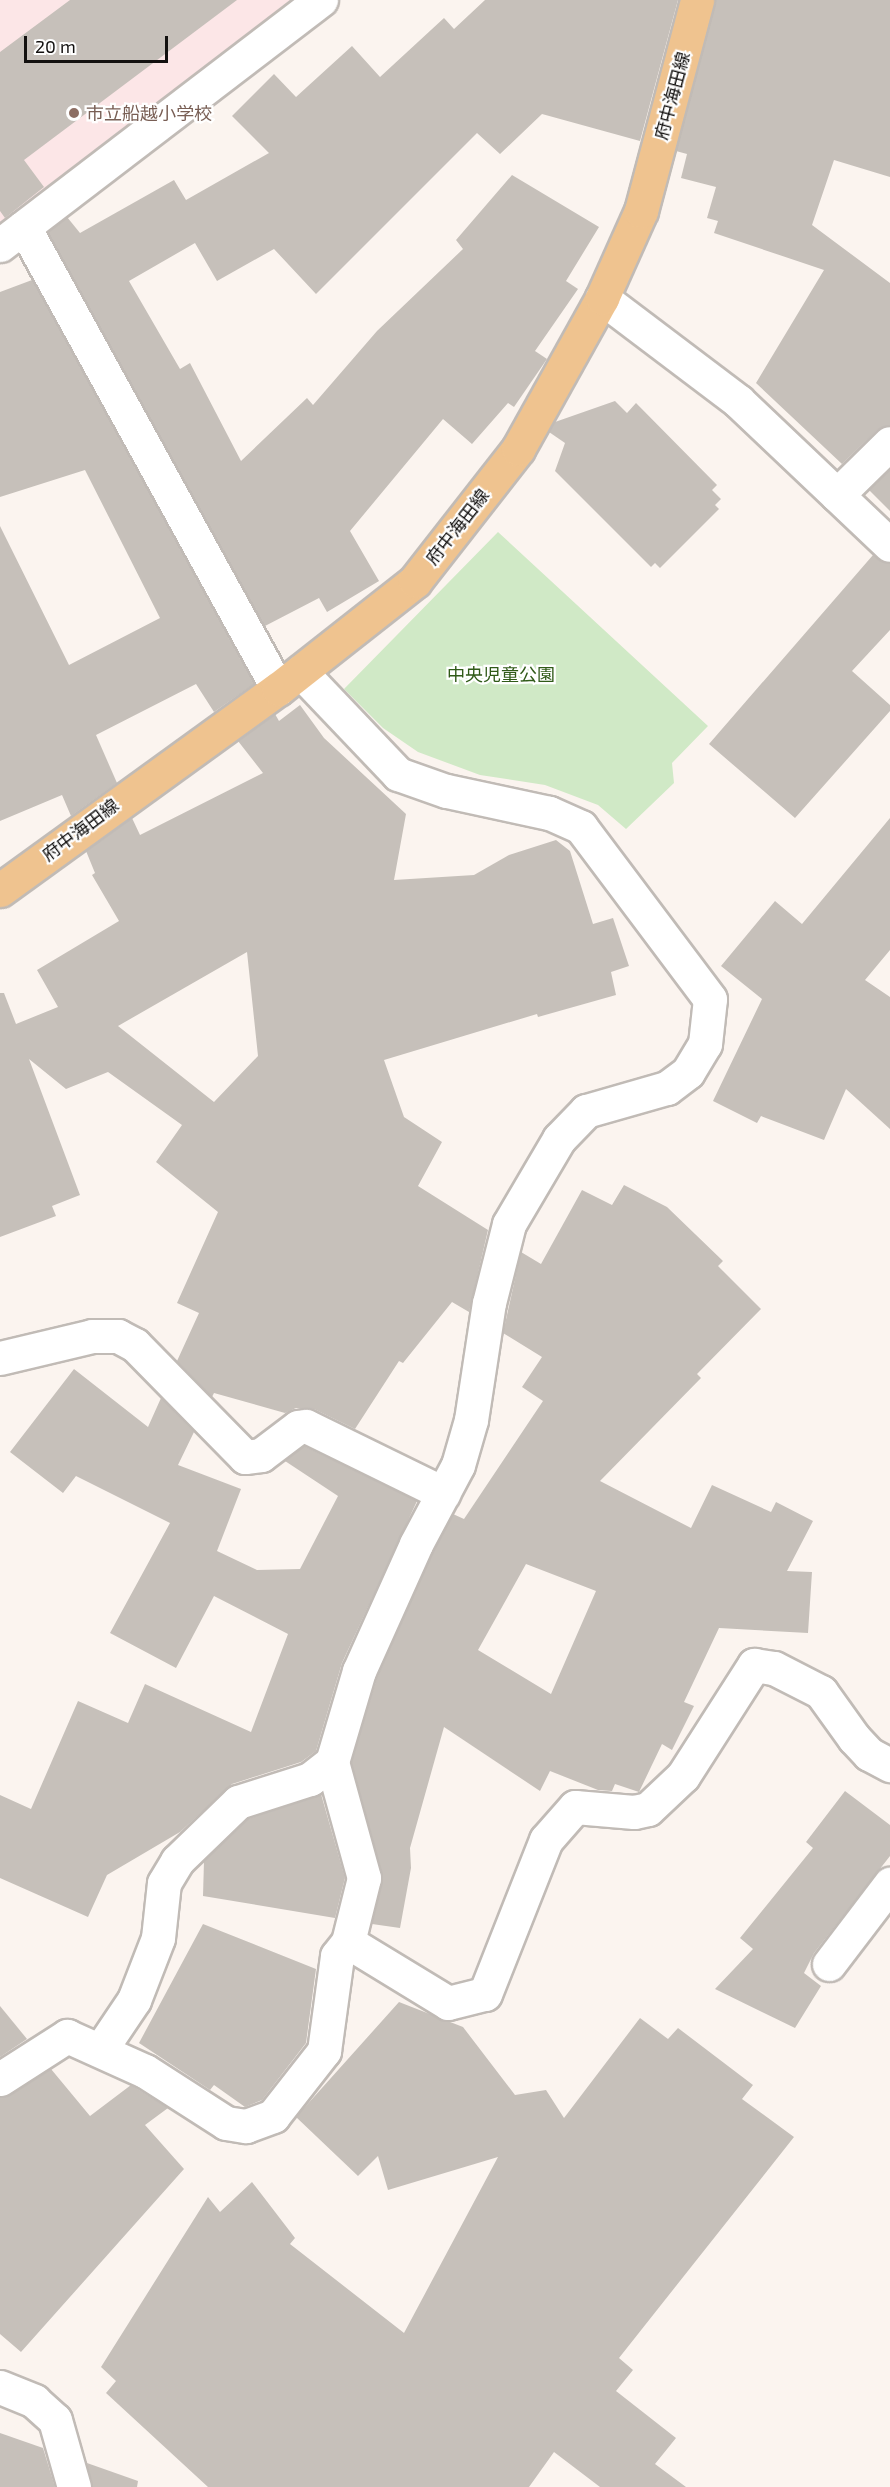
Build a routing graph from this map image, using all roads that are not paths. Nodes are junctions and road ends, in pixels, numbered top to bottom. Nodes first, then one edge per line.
1 (321, 0) edge
2 (697, 0) edge
3 (12, 236) edge
4 (602, 298) junction
5 (890, 443) edge
6 (837, 495) junction
7 (890, 545) edge
8 (290, 680) junction
9 (0, 890) edge
10 (0, 1358) edge
11 (443, 1493) junction
12 (332, 1762) junction
13 (890, 1765) edge
14 (890, 1884) edge
15 (348, 1942) junction
16 (829, 1964) dead end
17 (101, 2049) junction
18 (0, 2079) edge
19 (0, 2387) edge
20 (74, 2487) edge

1 - 3 street
2 - 4 main road, 府中海田線
3 - 8 street
4 - 6 street
4 - 8 main road, 府中海田線
5 - 6 street
6 - 7 street
8 - 9 main road, 府中海田線
8 - 11 street
10 - 11 street
11 - 12 street
12 - 15 street
12 - 17 street
13 - 15 street
14 - 16 street
15 - 17 street
17 - 18 street
19 - 20 street

